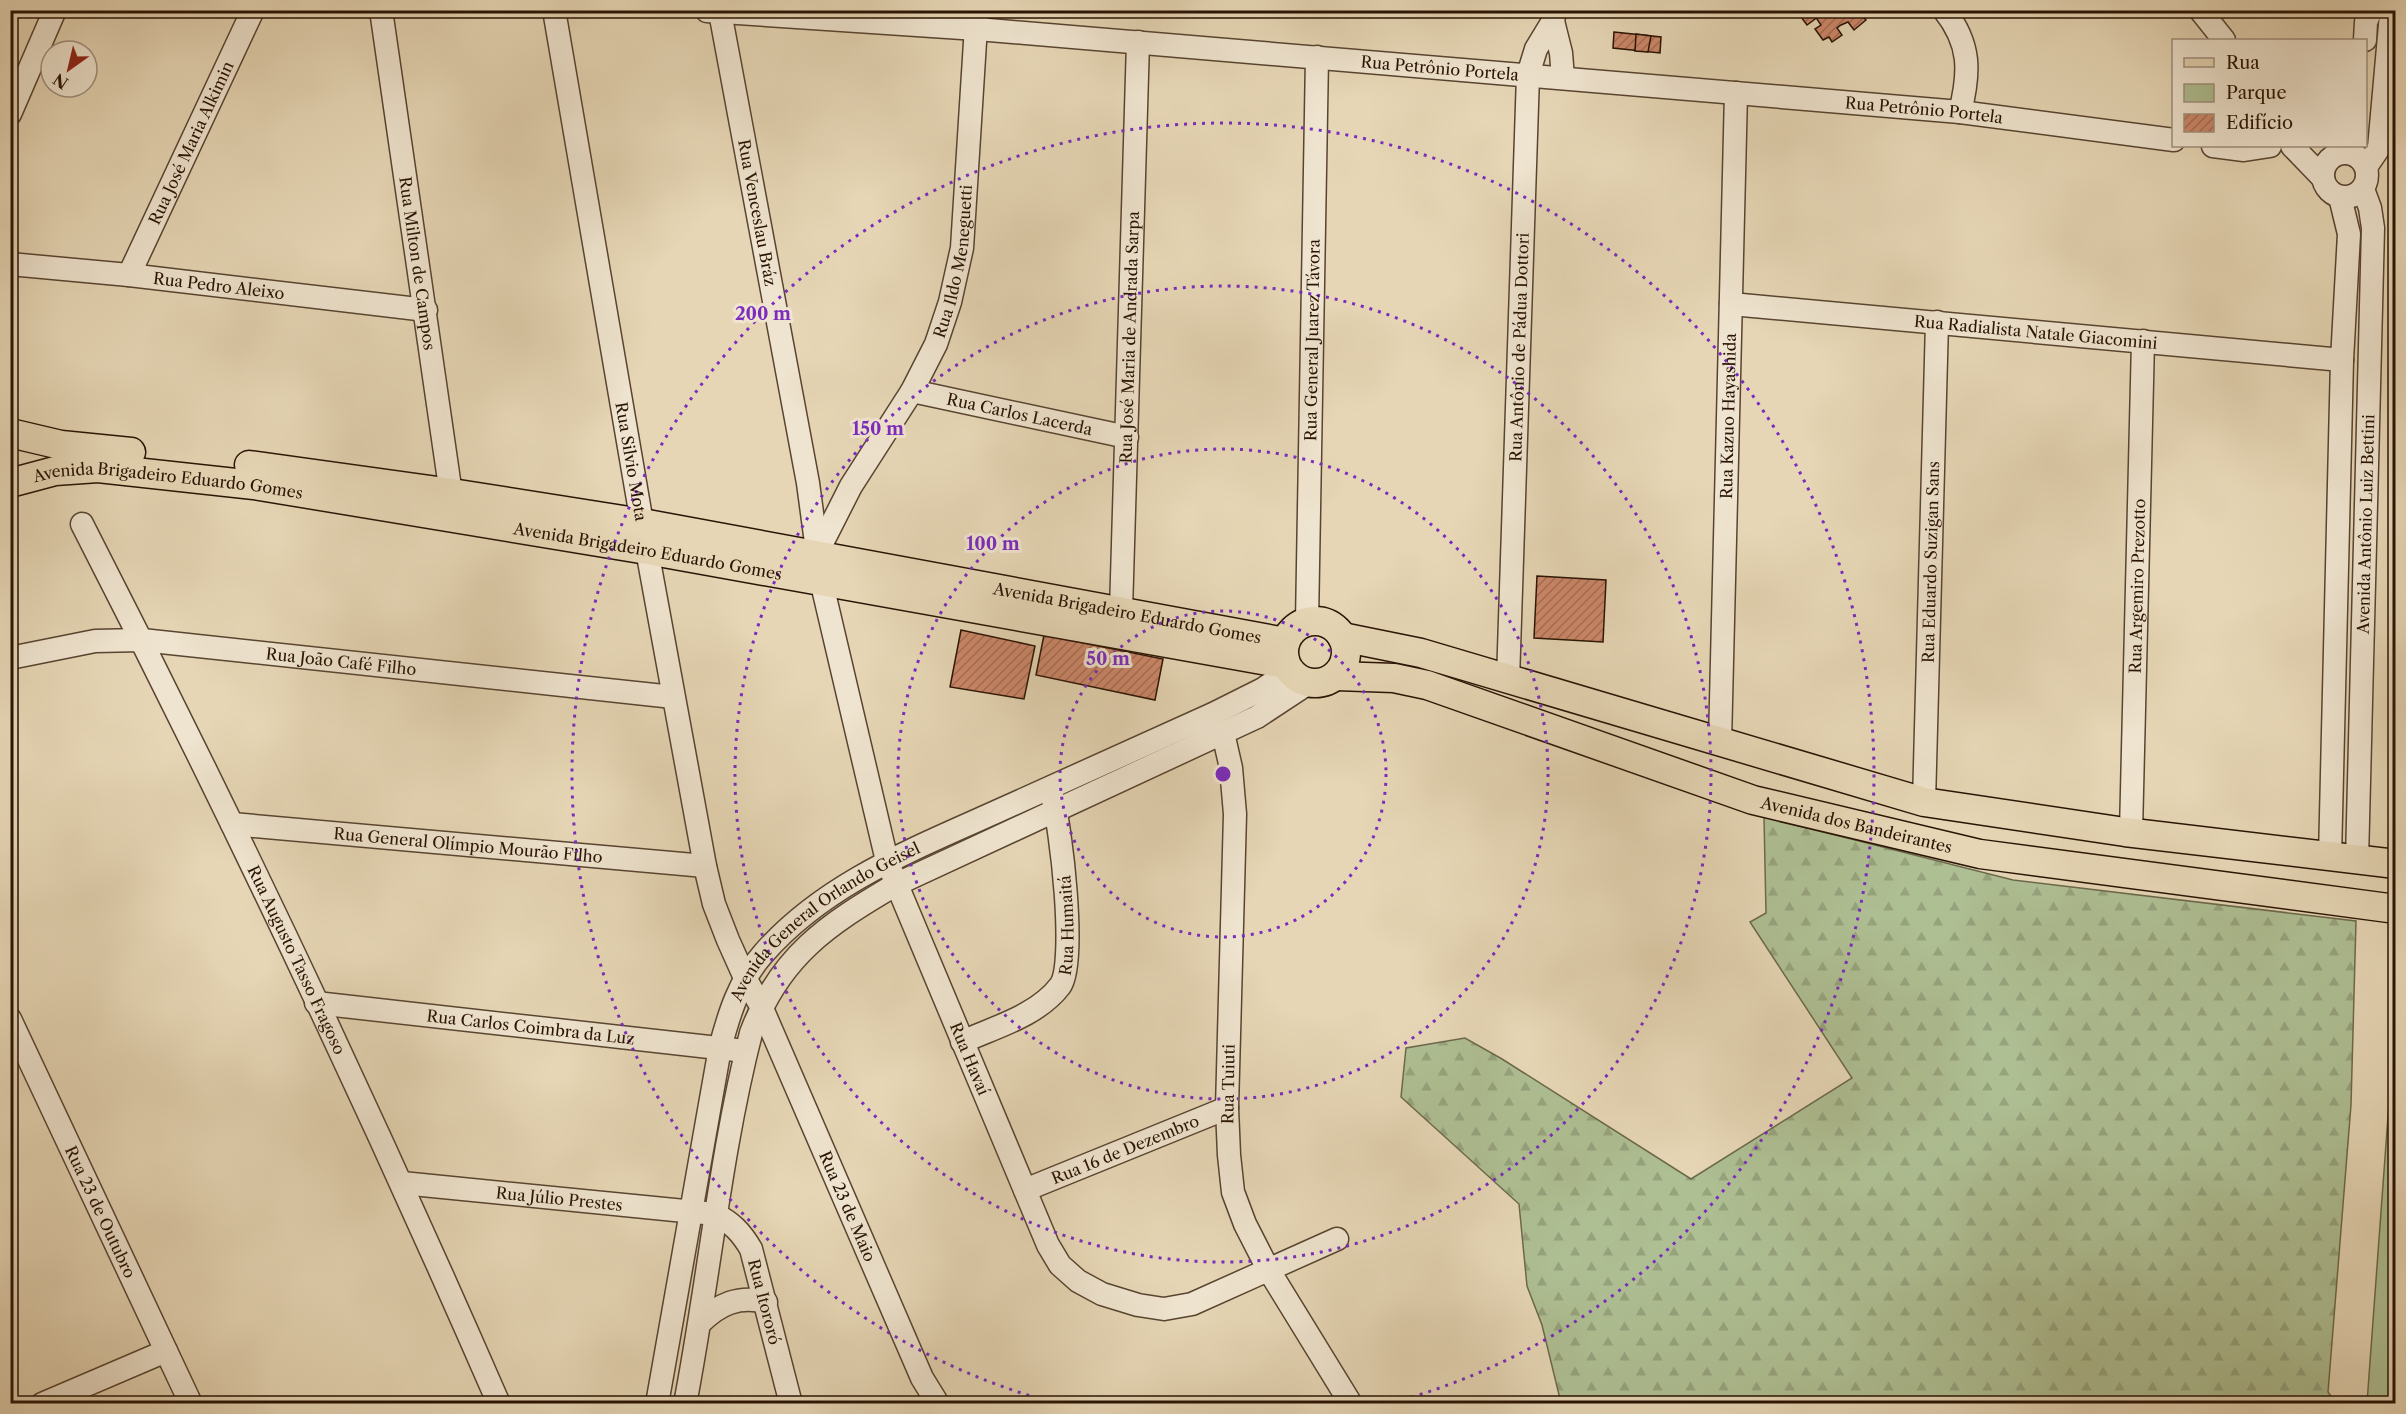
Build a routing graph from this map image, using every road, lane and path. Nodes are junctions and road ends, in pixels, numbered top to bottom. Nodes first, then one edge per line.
1 (55, 10) edge
2 (253, 10) edge
3 (381, 10) edge
4 (554, 10) edge
5 (1944, 10) edge
6 (2200, 10) edge
7 (2371, 10) edge
8 (2388, 10) edge
9 (712, 11) edge
10 (1554, 16) edge
11 (977, 20) edge
12 (2223, 39) edge
13 (2365, 39) edge
14 (1138, 42) junction
15 (1317, 57) junction
16 (1528, 75) junction
17 (1563, 78) junction
18 (1736, 93) junction
19 (1960, 112) junction
20 (10, 114) edge
21 (2172, 140) edge
22 (2221, 147) edge
23 (2264, 147) edge
24 (2293, 147) edge
25 (2337, 150) edge
26 (2323, 178) junction
27 (2365, 178) junction
28 (2340, 197) junction
29 (10, 264) edge
30 (129, 275) junction
31 (1731, 304) junction
32 (426, 310) junction
33 (1937, 322) junction
34 (2144, 341) junction
35 (2342, 360) junction
36 (912, 391) junction
37 (10, 433) edge
38 (1127, 437) junction
39 (10, 483) edge
40 (808, 483) junction
41 (850, 486) junction
42 (453, 504) junction
43 (82, 524) dead end
44 (644, 536) junction
45 (818, 567) junction
46 (1119, 622) junction
47 (1307, 622) junction
48 (1342, 637) junction
49 (142, 640) junction
50 (12, 654) edge
51 (1301, 667) junction
52 (1508, 680) junction
53 (673, 697) junction
54 (1223, 733) junction
55 (1720, 742) junction
56 (1049, 788) junction
57 (1924, 802) junction
58 (1056, 809) junction
59 (232, 825) junction
60 (2131, 832) junction
61 (2343, 859) junction
62 (887, 861) junction
63 (2396, 864) edge
64 (705, 866) junction
65 (2160, 877) junction
66 (895, 885) junction
67 (2396, 909) edge
68 (745, 978) junction
69 (316, 1003) junction
70 (761, 1006) junction
71 (10, 1019) edge
72 (962, 1042) junction
73 (720, 1048) junction
74 (746, 1052) junction
75 (1227, 1108) junction
76 (402, 1182) junction
77 (1025, 1190) junction
78 (690, 1212) junction
79 (715, 1214) junction
80 (1337, 1239) dead end
81 (1268, 1269) junction
82 (766, 1302) junction
83 (700, 1323) junction
84 (166, 1351) junction
85 (42, 1404) edge
86 (191, 1404) edge
87 (499, 1404) edge
88 (657, 1404) edge
89 (685, 1404) edge
90 (791, 1404) edge
91 (938, 1404) edge
92 (1352, 1404) edge

1 - 20 street
2 - 30 street, Rua José Maria Alkimin
3 - 32 street, Rua Milton de Campos
4 - 44 street, Rua Silvio Mota
5 - 19 street
6 - 12 street
7 - 13 street
8 - 27 street
9 - 11 street, Rua Petrônio Portela
9 - 40 street, Rua Venceslau Bráz
10 - 16 street, Rua Antônio de Pádua Dottori
10 - 17 street, Rua Antônio de Pádua Dottori
11 - 14 street, Rua Petrônio Portela
11 - 36 street, Rua Ildo Meneguetti
14 - 15 street, Rua Petrônio Portela
14 - 38 street, Rua José Maria de Andrada Sarpa
15 - 16 street, Rua Petrônio Portela
15 - 47 street, Rua General Juarez Távora
16 - 17 street, Rua Petrônio Portela
16 - 52 street, Rua Antônio de Pádua Dottori
17 - 18 street, Rua Petrônio Portela
18 - 19 street, Rua Petrônio Portela
18 - 31 street, Rua Kazuo Hayashida
19 - 21 street, Rua Petrônio Portela
22 - 23 street
24 - 26 street
25 - 26 street
25 - 27 street
26 - 28 street
27 - 28 street
27 - 61 street, Avenida Antônio Luiz Bettini
28 - 35 street, Avenida Antônio Luiz Bettini
29 - 30 street, Rua Pedro Aleixo
30 - 32 street, Rua Pedro Aleixo
31 - 33 street, Rua Radialista Natale Giacomini
31 - 55 street, Rua Kazuo Hayashida
32 - 42 street, Rua Milton de Campos
33 - 34 street, Rua Radialista Natale Giacomini
33 - 57 street, Rua Eduardo Suzigan Sans
34 - 35 street, Rua Radialista Natale Giacomini
34 - 60 street, Rua Argemiro Prezotto
35 - 61 street, Avenida Antônio Luiz Bettini
36 - 38 street, Rua Carlos Lacerda
36 - 41 street, Rua Ildo Meneguetti
37 - 42 main road, Avenida Brigadeiro Eduardo Gomes
38 - 46 street, Rua José Maria de Andrada Sarpa
39 - 42 main road, Avenida Brigadeiro Eduardo Gomes
40 - 41 street
40 - 45 street, Rua Venceslau Bráz
41 - 45 street, Rua Ildo Meneguetti
42 - 44 main road, Avenida Brigadeiro Eduardo Gomes
43 - 49 street, Rua Augusto Tasso Fragoso
44 - 45 main road, Avenida Brigadeiro Eduardo Gomes
44 - 53 street, Rua Silvio Mota
45 - 46 main road, Avenida Brigadeiro Eduardo Gomes
45 - 62 street, Rua Havaí
46 - 51 main road, Avenida Brigadeiro Eduardo Gomes
47 - 48 main road
47 - 51 main road
48 - 51 main road
48 - 52 main road
49 - 50 street, Rua João Café Filho
49 - 53 street, Rua João Café Filho
49 - 59 street, Rua Augusto Tasso Fragoso
51 - 54 street, Avenida General Orlando Geisel
51 - 56 street, Avenida General Orlando Geisel
51 - 65 main road, Avenida dos Bandeirantes
52 - 55 main road
53 - 64 street, Rua Silvio Mota
54 - 58 street, Avenida General Orlando Geisel
54 - 75 street, Rua Tuiuti
55 - 57 main road
56 - 58 street, Rua Humaitá
56 - 62 street, Avenida General Orlando Geisel
57 - 60 main road
58 - 66 street, Avenida General Orlando Geisel
58 - 72 street, Rua Humaitá
59 - 64 street, Rua General Olímpio Mourão Filho
59 - 69 street, Rua Augusto Tasso Fragoso
60 - 61 main road
61 - 63 main road
61 - 65 main road
62 - 66 street, Rua Havaí
62 - 68 street, Avenida General Orlando Geisel
64 - 68 street, Rua Silvio Mota
65 - 67 main road, Avenida dos Bandeirantes
66 - 70 street, Avenida General Orlando Geisel
66 - 72 street, Rua Havaí
68 - 70 street, Rua Silvio Mota
68 - 73 street, Avenida General Orlando Geisel
69 - 73 street, Rua Carlos Coimbra da Luz
69 - 76 street, Rua Augusto Tasso Fragoso
70 - 74 street, Avenida General Orlando Geisel
70 - 91 street, Rua 23 de Maio
71 - 84 street, Rua 23 de Outubro
72 - 77 street, Rua Havaí
73 - 74 street, Rua Carlos Coimbra da Luz
73 - 78 street, Avenida General Orlando Geisel
74 - 79 street, Avenida General Orlando Geisel
75 - 77 street, Rua 16 de Dezembro
75 - 81 street, Rua Tuiuti
76 - 78 street, Rua Júlio Prestes
76 - 87 street, Rua Augusto Tasso Fragoso
77 - 81 street, Rua Havaí
78 - 79 street, Rua Júlio Prestes
78 - 88 street, Avenida General Orlando Geisel
79 - 82 street, Rua Itororó
79 - 83 street, Avenida General Orlando Geisel
80 - 81 street, Rua Havaí
81 - 92 street, Rua Tuiuti
82 - 83 street
82 - 90 street, Rua Itororó
83 - 89 street, Avenida General Orlando Geisel
84 - 85 street
84 - 86 street, Rua 23 de Outubro

